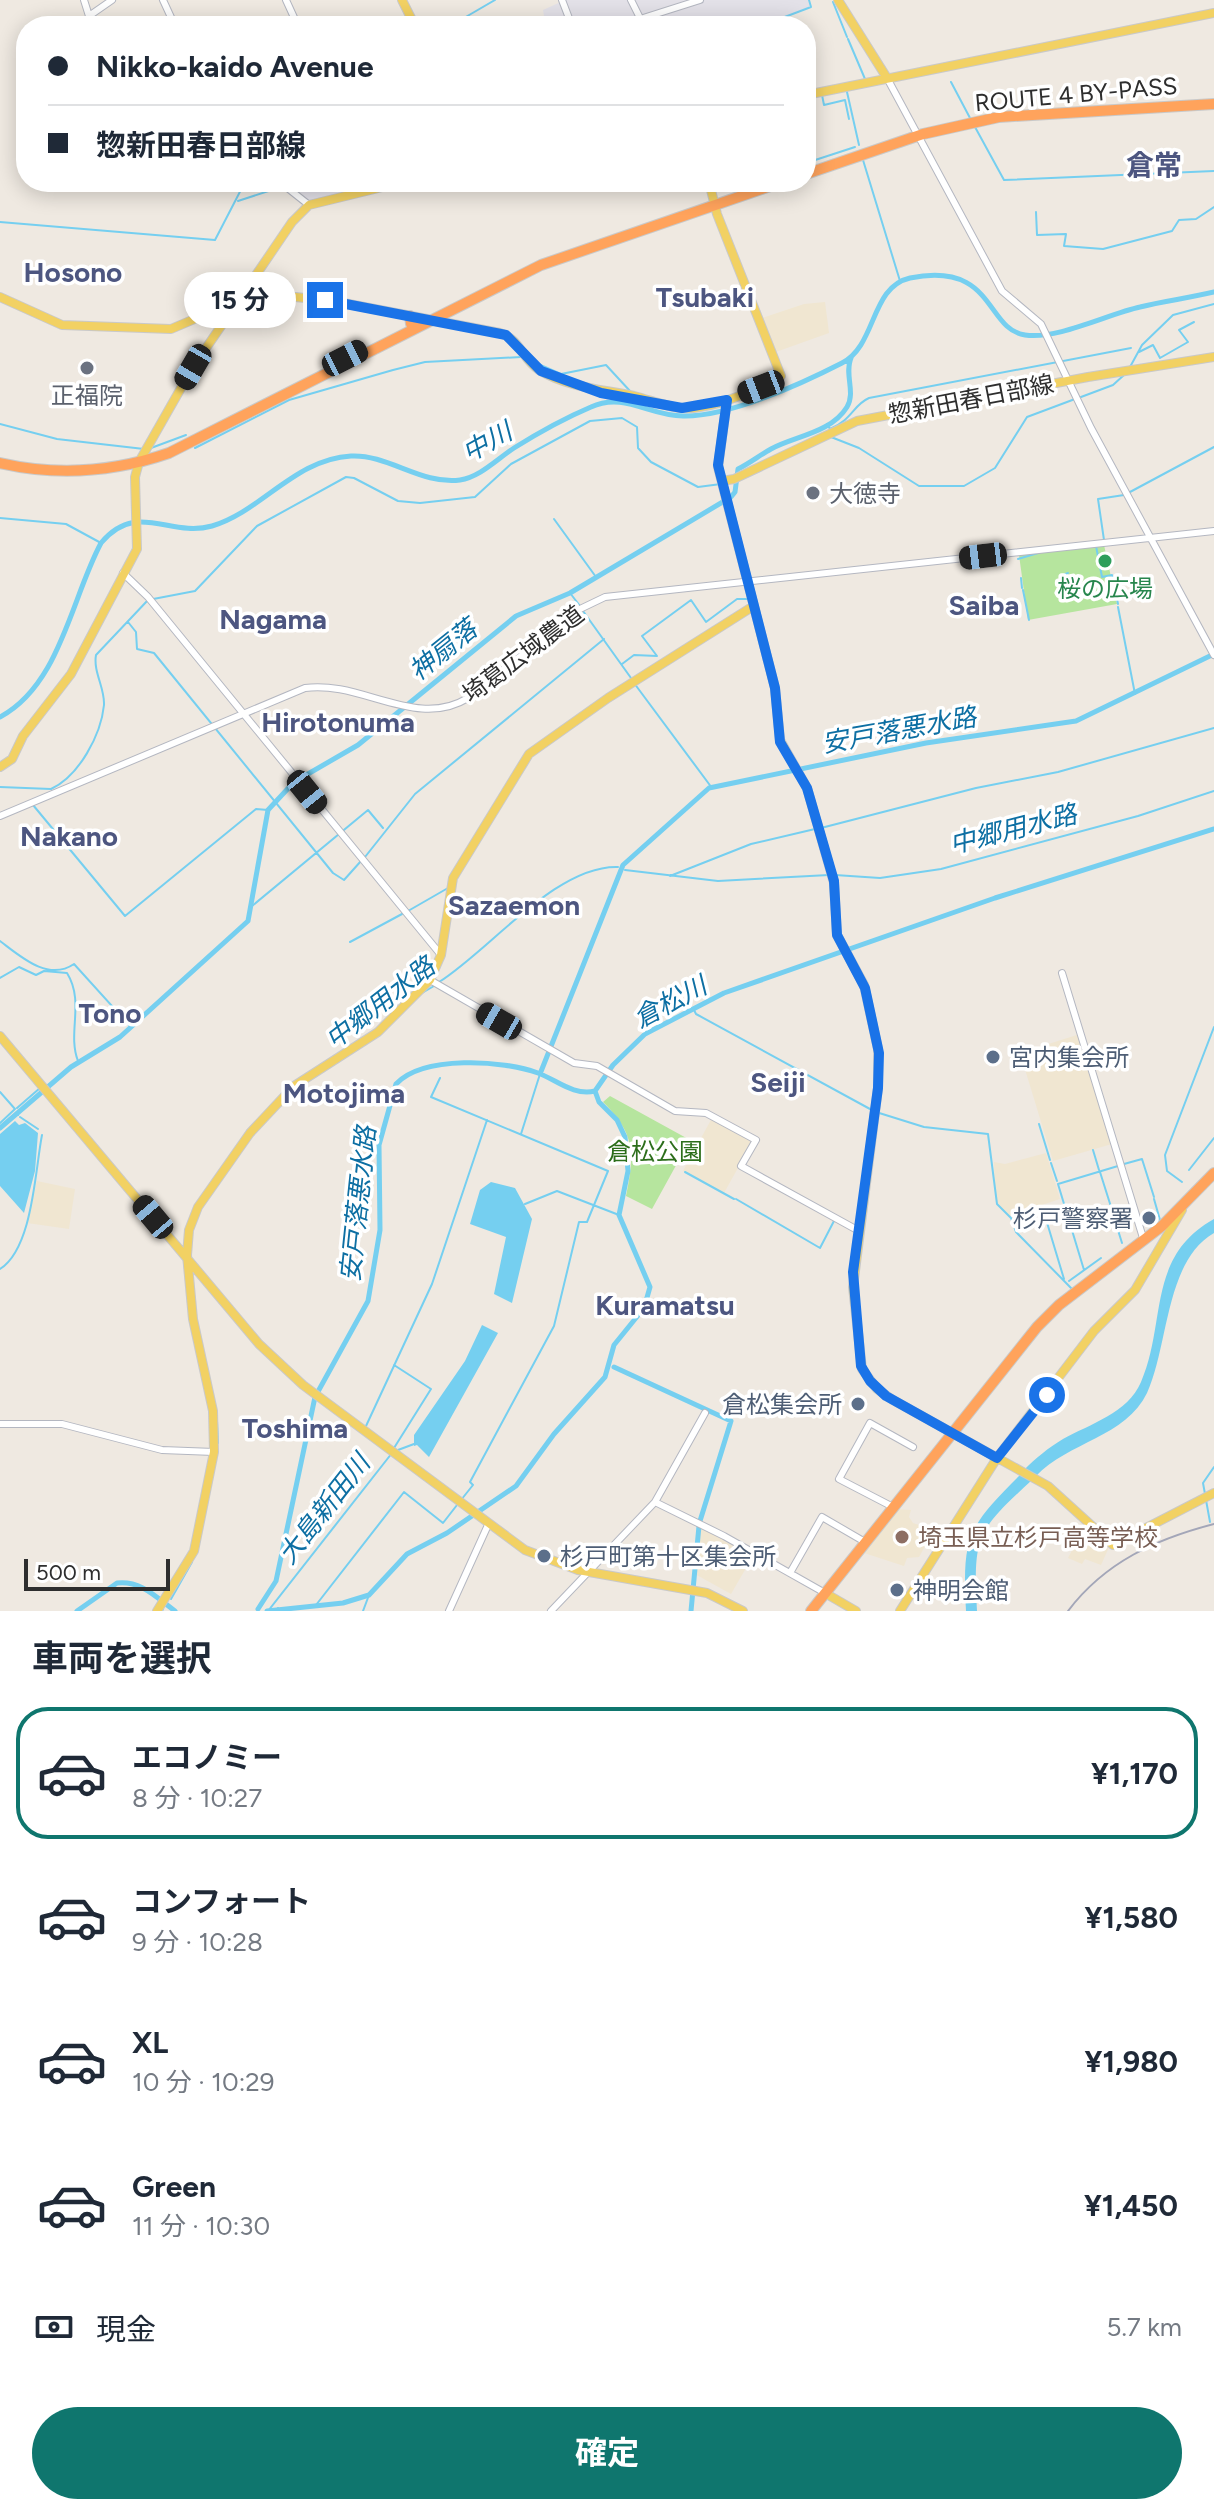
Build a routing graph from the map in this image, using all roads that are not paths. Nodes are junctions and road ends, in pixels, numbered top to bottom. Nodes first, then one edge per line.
1 (84, 0) edge
2 (112, 0) edge
3 (700, 0) edge
4 (838, 0) edge
5 (1214, 13) edge
6 (89, 16) joint
7 (658, 16) edge
8 (887, 78) junction
9 (816, 93) edge
10 (1214, 101) edge
11 (917, 134) junction
12 (816, 168) edge
13 (294, 192) edge
14 (360, 192) edge
15 (711, 192) edge
16 (741, 192) edge
17 (749, 192) edge
18 (713, 203) junction
19 (309, 205) junction
20 (0, 297) edge
21 (239, 300) junction
22 (433, 318) junction
23 (410, 320) junction
24 (1214, 357) edge
25 (1068, 381) junction
26 (727, 402) junction
27 (141, 459) junction
28 (0, 461) edge
29 (722, 481) junction
30 (1214, 531) edge
31 (1151, 538) junction
32 (123, 573) junction
33 (747, 582) junction
34 (752, 607) junction
35 (1214, 654) edge
36 (242, 713) junction
37 (0, 767) edge
38 (0, 816) edge
39 (441, 955) junction
40 (1062, 973) dead end
41 (430, 980) junction
42 (0, 1036) edge
43 (1214, 1173) edge
44 (1174, 1217) junction
45 (859, 1231) junction
46 (1144, 1241) junction
47 (187, 1258) junction
48 (192, 1268) junction
49 (705, 1413) dead end
50 (0, 1424) edge
51 (952, 1434) junction
52 (913, 1447) dead end
53 (214, 1452) junction
54 (997, 1458) junction
55 (1214, 1493) edge
56 (655, 1502) junction
57 (893, 1507) junction
58 (488, 1525) junction
59 (865, 1542) junction
60 (590, 1573) junction
61 (790, 1573) junction
62 (825, 1593) junction
63 (161, 1605) edge
64 (449, 1611) edge
65 (551, 1611) edge
66 (743, 1611) edge
67 (811, 1611) edge
68 (856, 1611) edge
69 (900, 1611) edge

1 - 6 street
2 - 6 street
3 - 7 street
4 - 8 main road
5 - 8 main road
8 - 9 main road
8 - 11 street
10 - 11 highway, ROUTE 4 BY-PASS
11 - 12 highway, ROUTE 4 BY-PASS
11 - 25 street
13 - 19 street
14 - 19 main road
15 - 18 main road
16 - 18 highway
17 - 18 highway
18 - 22 highway
18 - 22 highway
18 - 26 main road
19 - 21 main road
20 - 21 main road
21 - 23 main road
21 - 27 main road
22 - 23 highway
22 - 26 main road
22 - 27 highway
23 - 27 highway
24 - 25 main road, 惣新田春日部線
25 - 29 main road, 惣新田春日部線
25 - 31 street
26 - 29 main road
27 - 28 highway
27 - 32 main road
29 - 33 main road
30 - 31 street, 埼葛広域農道
31 - 33 street, 埼葛広域農道
31 - 35 street
32 - 36 street
32 - 37 main road
33 - 34 main road
33 - 36 street, 埼葛広域農道
34 - 39 main road
34 - 45 main road
36 - 38 street, 埼葛広域農道
36 - 39 street
39 - 41 main road
40 - 46 street
41 - 45 street
41 - 47 main road
42 - 47 main road
43 - 44 highway
44 - 46 highway
44 - 54 main road
45 - 51 main road
46 - 51 highway
47 - 48 main road
48 - 53 main road
48 - 58 main road
49 - 56 street
50 - 53 street
51 - 54 main road
51 - 57 highway
52 - 57 street
53 - 63 main road
54 - 55 main road
54 - 69 main road
56 - 60 street
56 - 61 street
57 - 59 highway
58 - 60 main road
58 - 64 street
59 - 61 street
59 - 62 highway
60 - 65 street
60 - 66 main road
61 - 62 street
62 - 67 highway
62 - 68 main road

